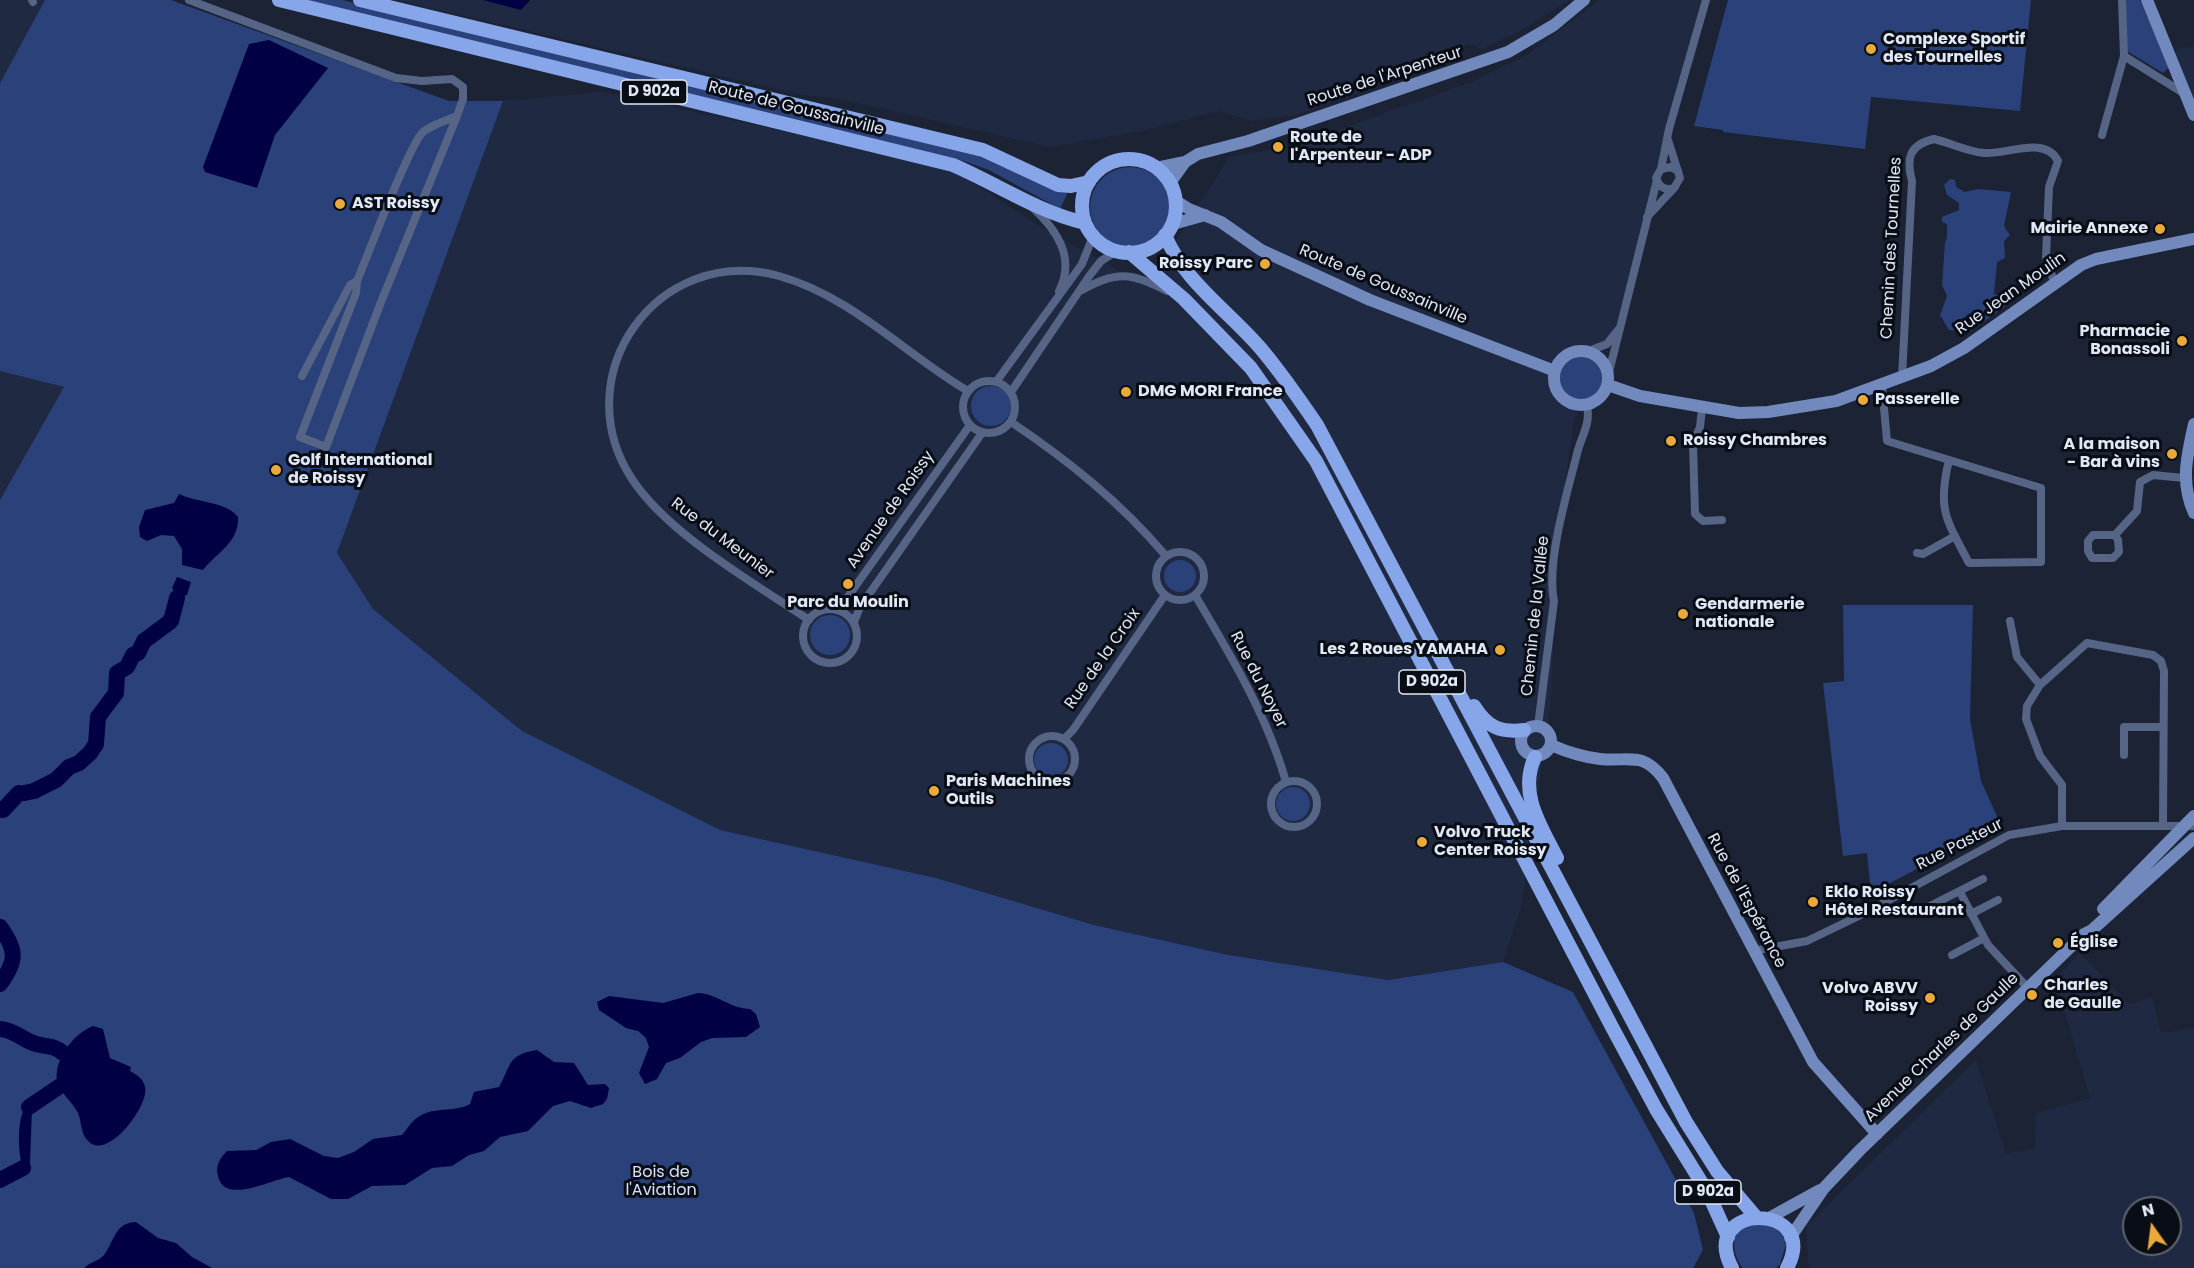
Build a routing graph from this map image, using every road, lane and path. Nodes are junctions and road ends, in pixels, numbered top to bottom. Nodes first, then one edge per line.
1 (189, 0) edge
2 (279, 0) edge
3 (360, 0) edge
4 (1584, 0) edge
5 (1706, 0) edge
6 (2122, 0) edge
7 (2147, 0) edge
8 (2124, 56) junction
9 (2185, 94) junction
10 (2194, 115) edge
11 (457, 116) junction
12 (2102, 135) dead end
13 (1668, 137) junction
14 (1185, 162) junction
15 (1156, 168) junction
16 (1661, 169) junction
17 (1677, 171) junction
18 (1657, 180) junction
19 (1089, 182) junction
20 (1170, 183) junction
21 (1676, 186) junction
22 (1023, 200) junction
23 (1176, 201) junction
24 (1205, 215) junction
25 (1647, 218) junction
26 (1086, 223) junction
27 (1169, 229) junction
28 (1093, 236) junction
29 (2194, 239) edge
30 (1123, 252) junction
31 (357, 281) junction
32 (2054, 282) junction
33 (1081, 290) junction
34 (1184, 299) junction
35 (1049, 310) junction
36 (1620, 328) junction
37 (1586, 352) junction
38 (1555, 371) junction
39 (302, 376) dead end
40 (1902, 377) junction
41 (1608, 380) junction
42 (996, 382) junction
43 (1882, 386) junction
44 (968, 391) junction
45 (1011, 392) junction
46 (1587, 405) junction
47 (1702, 408) junction
48 (1011, 422) junction
49 (2194, 424) edge
50 (970, 425) junction
51 (982, 433) junction
52 (1949, 460) junction
53 (2184, 478) junction
54 (2194, 513) edge
55 (1722, 520) dead end
56 (2115, 535) dead end
57 (1955, 536) junction
58 (1917, 553) dead end
59 (1166, 556) junction
60 (1165, 595) junction
61 (1195, 595) junction
62 (833, 609) junction
63 (808, 620) junction
64 (2010, 621) dead end
65 (854, 622) junction
66 (1443, 658) junction
67 (2040, 685) junction
68 (1538, 726) junction
69 (2163, 727) junction
70 (1524, 730) junction
71 (1064, 739) junction
72 (1551, 745) junction
73 (2124, 755) dead end
74 (1535, 757) junction
75 (1286, 782) junction
76 (2194, 816) edge
77 (2163, 825) junction
78 (2062, 826) junction
79 (2188, 826) edge
80 (2194, 838) edge
81 (1983, 879) dead end
82 (1959, 892) junction
83 (1998, 900) dead end
84 (1928, 907) dead end
85 (1576, 911) junction
86 (1971, 914) junction
87 (2084, 934) junction
88 (1984, 938) junction
89 (1753, 951) junction
90 (1952, 955) dead end
91 (2028, 988) junction
92 (1877, 1134) junction
93 (1824, 1188) junction
94 (1755, 1216) junction
95 (1769, 1218) junction
96 (1728, 1237) junction
97 (1790, 1238) junction
98 (1727, 1264) edge
99 (1790, 1266) edge

1 - 11 street
2 - 22 main road, Route de Goussainville / D 902a
3 - 19 main road, Route de Goussainville / D 902a
4 - 14 street, Route de l'Arpenteur
5 - 13 street
6 - 8 street
7 - 9 street
8 - 9 street
8 - 12 street
9 - 10 street
11 - 31 street
11 - 31 street
13 - 16 street
13 - 17 street
14 - 15 street, Route de l'Arpenteur
14 - 20 street
15 - 19 main road
15 - 20 main road
16 - 17 street
16 - 18 street
17 - 21 street
18 - 21 street
18 - 25 street
19 - 26 main road
20 - 23 main road
21 - 25 street
22 - 26 main road, Route de Goussainville / D 902a
22 - 35 street
23 - 24 street, Route de Goussainville
23 - 27 main road
24 - 27 street
24 - 38 street, Route de Goussainville
25 - 36 street
26 - 28 main road
27 - 30 main road
27 - 66 main road, D 902a
28 - 30 main road
28 - 35 street
29 - 32 street, Rue Jean Moulin
30 - 33 street
30 - 34 main road, D 902a
31 - 39 street
32 - 40 street, Rue Jean Moulin
32 - 40 street, Chemin des Tournelles
33 - 34 street
33 - 45 street
34 - 96 main road, D 902a
35 - 42 street
36 - 37 street
36 - 41 street
37 - 38 street
37 - 41 street
38 - 46 street
40 - 43 street, Rue Jean Moulin
41 - 46 street
41 - 47 street, Rue Jean Moulin
42 - 44 street
42 - 45 street
43 - 47 street, Rue Jean Moulin
43 - 52 street
44 - 50 street
44 - 63 street, Rue du Meunier
45 - 48 street
46 - 68 street, Chemin de la Vallée
47 - 55 street
48 - 51 street
48 - 59 street
49 - 53 street
50 - 51 street
50 - 62 street, Avenue de Roissy
51 - 65 street, Avenue de Roissy
52 - 57 street
52 - 57 street
53 - 54 street
53 - 56 street
57 - 58 street
59 - 60 street
59 - 61 street
60 - 61 street
60 - 71 street, Rue de la Croix
61 - 75 street, Rue du Noyer
62 - 63 street
62 - 65 street
63 - 65 street
64 - 67 street
66 - 70 main road
66 - 85 main road, D 902a
67 - 69 street
67 - 78 street
68 - 70 street
68 - 72 street
69 - 73 street
69 - 77 street
70 - 74 street
71 - 71 street
72 - 74 street
72 - 89 street, Rue de l'Espérance
74 - 85 main road
75 - 75 street
76 - 79 street, Avenue Charles de Gaulle
77 - 78 street, Rue Pasteur
77 - 79 street, Rue Pasteur
78 - 89 street, Rue Pasteur
79 - 87 street, Avenue Charles de Gaulle
80 - 87 street, Avenue Charles de Gaulle
81 - 82 street
82 - 84 street
82 - 86 street
83 - 86 street
85 - 94 main road, D 902a
86 - 88 street
87 - 91 street, Avenue Charles de Gaulle
88 - 90 street
88 - 91 street
89 - 92 street, Rue de l'Espérance
91 - 92 street, Avenue Charles de Gaulle
92 - 93 street, Avenue Charles de Gaulle
93 - 95 street, Avenue Charles de Gaulle
93 - 97 street, Avenue Charles de Gaulle
94 - 95 main road
94 - 96 main road
95 - 97 main road
96 - 98 main road
97 - 99 main road

